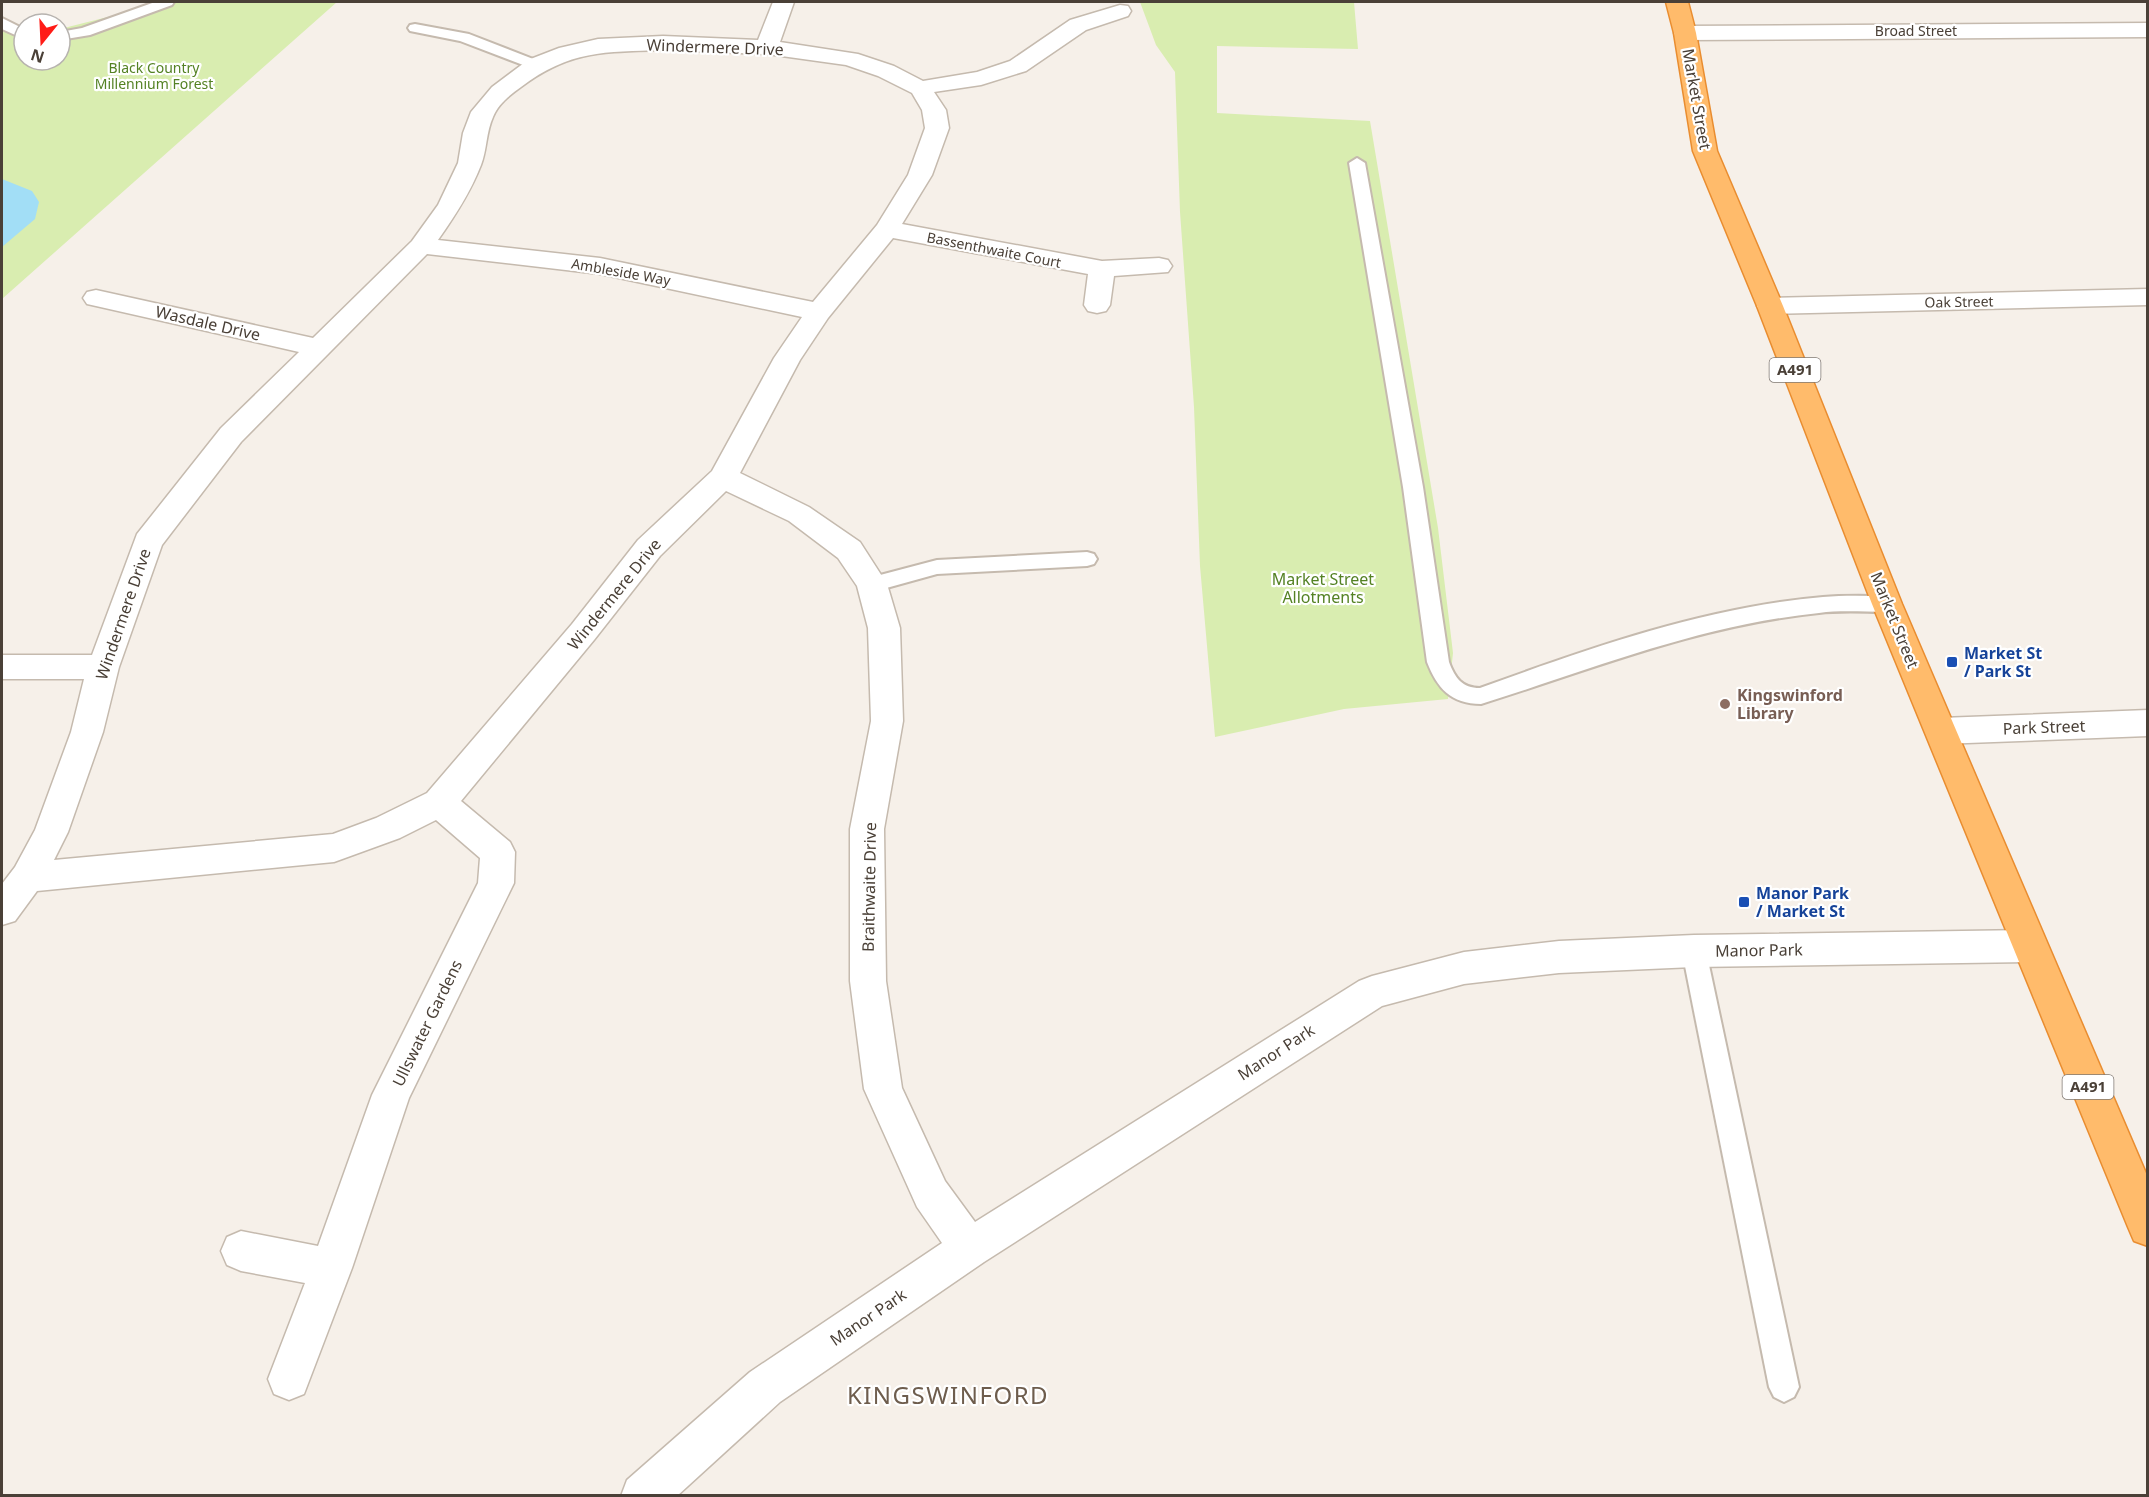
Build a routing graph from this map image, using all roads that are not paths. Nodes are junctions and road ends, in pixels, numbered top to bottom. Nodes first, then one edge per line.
1 (167, 2) edge
2 (783, 2) edge
3 (1677, 2) edge
4 (1120, 11) dead end
5 (415, 28) dead end
6 (2148, 30) edge
7 (1685, 33) junction
8 (72, 34) edge
9 (767, 46) junction
10 (536, 65) junction
11 (920, 88) junction
12 (1358, 163) dead end
13 (887, 229) junction
14 (421, 246) junction
15 (1159, 266) dead end
16 (1102, 269) junction
17 (2148, 297) edge
18 (96, 298) dead end
19 (1097, 305) dead end
20 (1770, 306) junction
21 (819, 312) junction
22 (320, 348) junction
23 (723, 477) junction
24 (1087, 559) dead end
25 (872, 584) junction
26 (1887, 604) junction
27 (2, 667) edge
28 (103, 667) junction
29 (2148, 723) edge
30 (1941, 731) junction
31 (439, 803) junction
32 (27, 877) junction
33 (2, 910) edge
34 (2029, 946) junction
35 (1694, 951) junction
36 (2148, 1227) edge
37 (970, 1248) junction
38 (240, 1251) dead end
39 (331, 1268) junction
40 (289, 1379) dead end
41 (1784, 1387) dead end
42 (643, 1496) edge

1 - 8 lane
2 - 9 street
3 - 7 highway, Market Street / A491
4 - 11 street
5 - 10 lane
6 - 7 street, Broad Street
7 - 20 highway, Market Street / A491
9 - 10 street, Windermere Drive
9 - 11 street, Windermere Drive
10 - 14 street, Windermere Drive
11 - 13 street, Windermere Drive
12 - 26 lane
13 - 16 street, Bassenthwaite Court
13 - 21 street, Windermere Drive
14 - 21 street, Ambleside Way
14 - 22 street, Windermere Drive
15 - 16 street, Bassenthwaite Court
16 - 19 street
17 - 20 street, Oak Street
18 - 22 street, Wasdale Drive
20 - 26 highway, Market Street / A491
21 - 23 street, Windermere Drive
22 - 28 street, Windermere Drive
23 - 25 street, Braithwaite Drive
23 - 31 street, Windermere Drive
24 - 25 lane
25 - 37 street, Braithwaite Drive
26 - 30 highway, Market Street / A491
27 - 28 street
28 - 32 street, Windermere Drive
29 - 30 street, Park Street
30 - 34 highway, Market Street / A491
31 - 32 street, Windermere Drive
31 - 39 street, Ullswater Gardens
32 - 33 street, Windermere Drive
34 - 35 street, Manor Park
34 - 36 highway, Market Street / A491
35 - 37 street, Manor Park
35 - 41 lane
37 - 42 street, Manor Park
38 - 39 street
39 - 40 street, Ullswater Gardens

